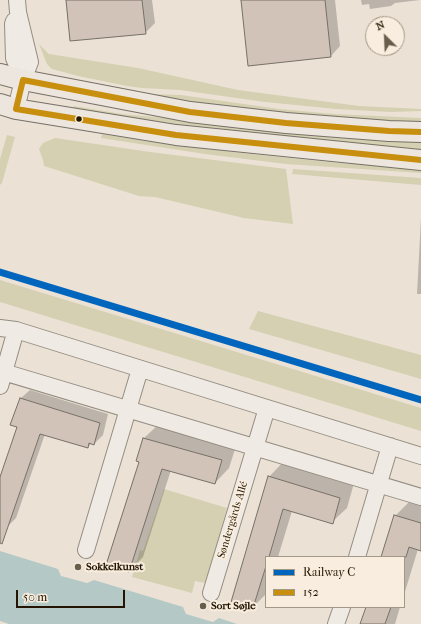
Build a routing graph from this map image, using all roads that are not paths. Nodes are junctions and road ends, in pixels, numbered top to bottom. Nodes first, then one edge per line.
1 (18, 6) edge
2 (0, 74) edge
3 (23, 80) junction
4 (8, 107) edge
5 (421, 132) edge
6 (421, 160) edge
7 (0, 328) edge
8 (16, 330) junction
9 (140, 369) junction
10 (2, 376) edge
11 (267, 408) junction
12 (128, 409) junction
13 (390, 446) junction
14 (255, 447) junction
15 (421, 456) edge
16 (379, 484) junction
17 (421, 497) edge
18 (86, 550) dead end
19 (357, 556) edge
20 (211, 593) dead end
21 (342, 608) edge
22 (336, 624) edge

1 - 3 street
2 - 3 main road
3 - 4 street
3 - 5 main road
4 - 6 main road
7 - 8 street
8 - 9 street
8 - 10 street
9 - 11 street
9 - 12 street
10 - 12 street
11 - 13 street
11 - 14 street, Søndergårds Allé
12 - 14 street
12 - 18 street
13 - 15 street
13 - 16 street
14 - 16 street
14 - 20 street, Søndergårds Allé
16 - 17 street
16 - 19 street
21 - 22 street

